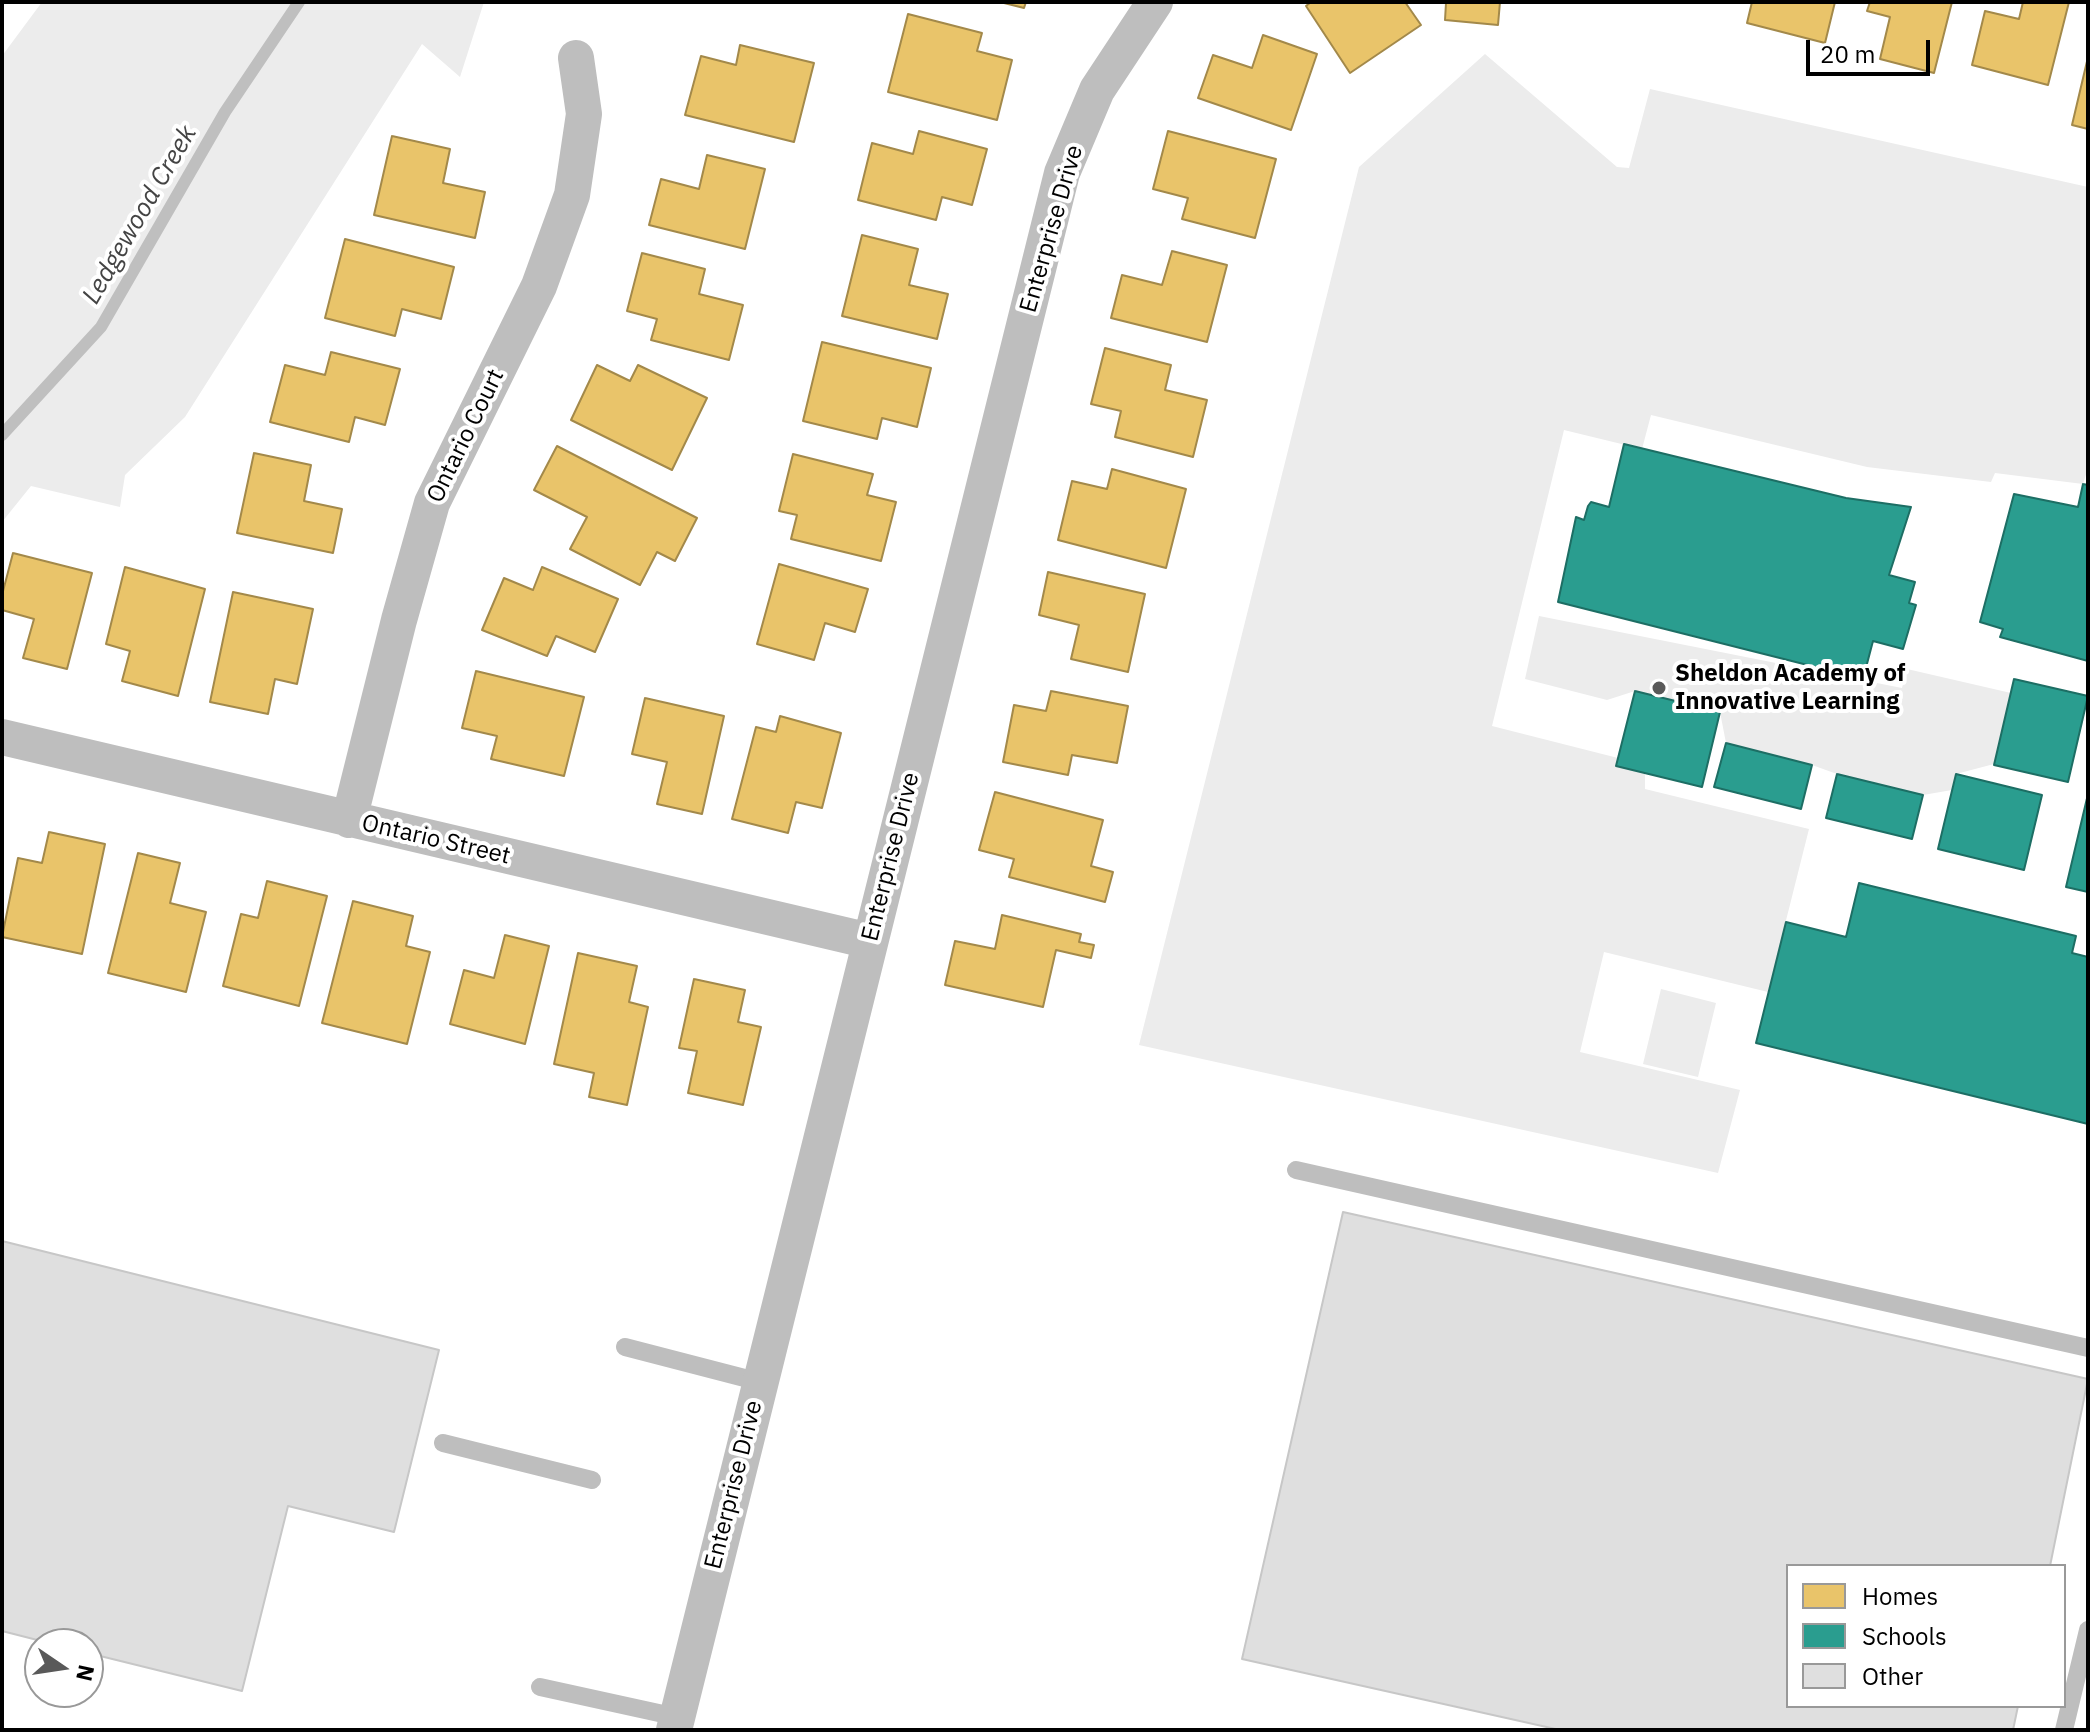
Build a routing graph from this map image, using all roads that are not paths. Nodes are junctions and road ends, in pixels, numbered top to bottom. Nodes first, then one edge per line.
1 (1155, 2) edge
2 (576, 58) dead end
3 (2, 737) edge
4 (349, 820) junction
5 (870, 941) junction
6 (1296, 1170) dead end
7 (625, 1347) dead end
8 (2088, 1348) edge
9 (760, 1382) junction
10 (443, 1443) dead end
11 (592, 1480) dead end
12 (2088, 1630) edge
13 (540, 1687) dead end
14 (675, 1724) edge
15 (2064, 1730) edge

1 - 5 street, Enterprise Drive
2 - 4 street, Ontario Court
3 - 4 street, Ontario Street
4 - 5 street, Ontario Street
5 - 9 street, Enterprise Drive
6 - 8 lane
7 - 9 lane
9 - 14 street, Enterprise Drive
10 - 11 lane
12 - 15 lane
13 - 14 lane

